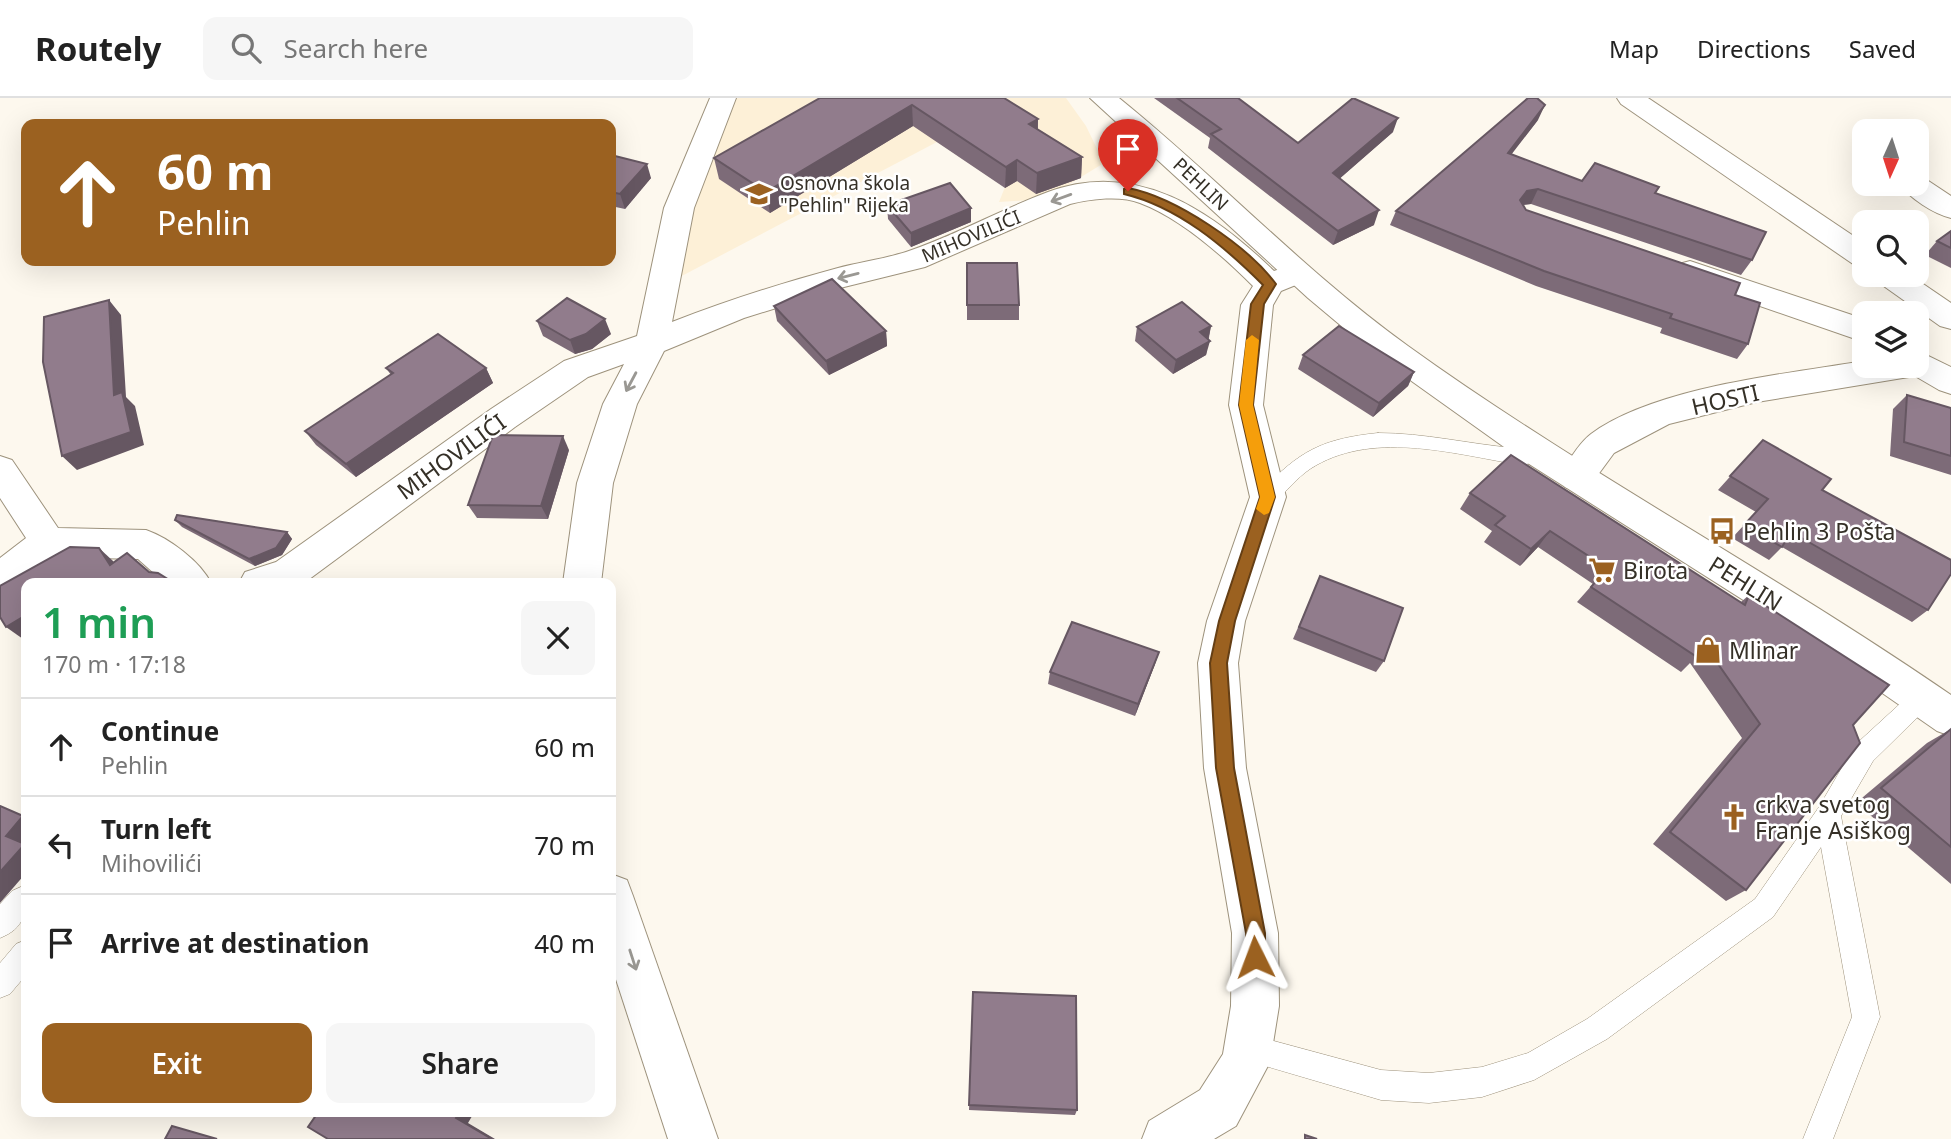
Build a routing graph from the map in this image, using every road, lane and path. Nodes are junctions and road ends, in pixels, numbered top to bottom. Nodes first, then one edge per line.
1 (723, 98) edge
2 (1103, 98) edge
3 (1630, 98) edge
4 (1929, 194) edge
5 (1951, 209) edge
6 (1852, 249) edge
7 (1283, 279) junction
8 (1906, 287) edge
9 (1951, 318) edge
10 (1852, 327) edge
11 (652, 343) junction
12 (1852, 345) edge
13 (1951, 352) edge
14 (1929, 359) edge
15 (1929, 373) edge
16 (1852, 374) edge
17 (1951, 382) edge
18 (1539, 452) junction
19 (0, 469) edge
20 (1577, 477) junction
21 (1268, 497) junction
22 (48, 541) junction
23 (185, 578) edge
24 (273, 578) edge
25 (583, 578) edge
26 (0, 579) edge
27 (1923, 697) junction
28 (1951, 718) edge
29 (1828, 815) junction
30 (21, 900) dead end
31 (616, 910) edge
32 (0, 925) edge
33 (1248, 1048) junction
34 (693, 1139) edge
35 (1167, 1139) edge
36 (1818, 1139) edge

1 - 11 street
2 - 7 street, PEHLIN
3 - 6 street
4 - 5 street
7 -> 11 street, MIHOVILIĆI
7 - 18 street, PEHLIN
7 - 21 street
8 - 9 street
10 - 12 street
11 - 24 street, MIHOVILIĆI
11 -> 25 street
13 - 14 street, HOSTI
15 - 17 street
16 - 20 street, HOSTI
18 - 20 street, PEHLIN
18 - 21 lane
19 - 22 street
20 - 27 street, PEHLIN
21 - 33 street
22 - 23 street
22 - 26 street
27 - 28 street, PEHLIN
27 - 29 lane
29 - 33 lane
29 - 36 lane
30 - 32 lane
31 -> 34 street
33 - 35 street

